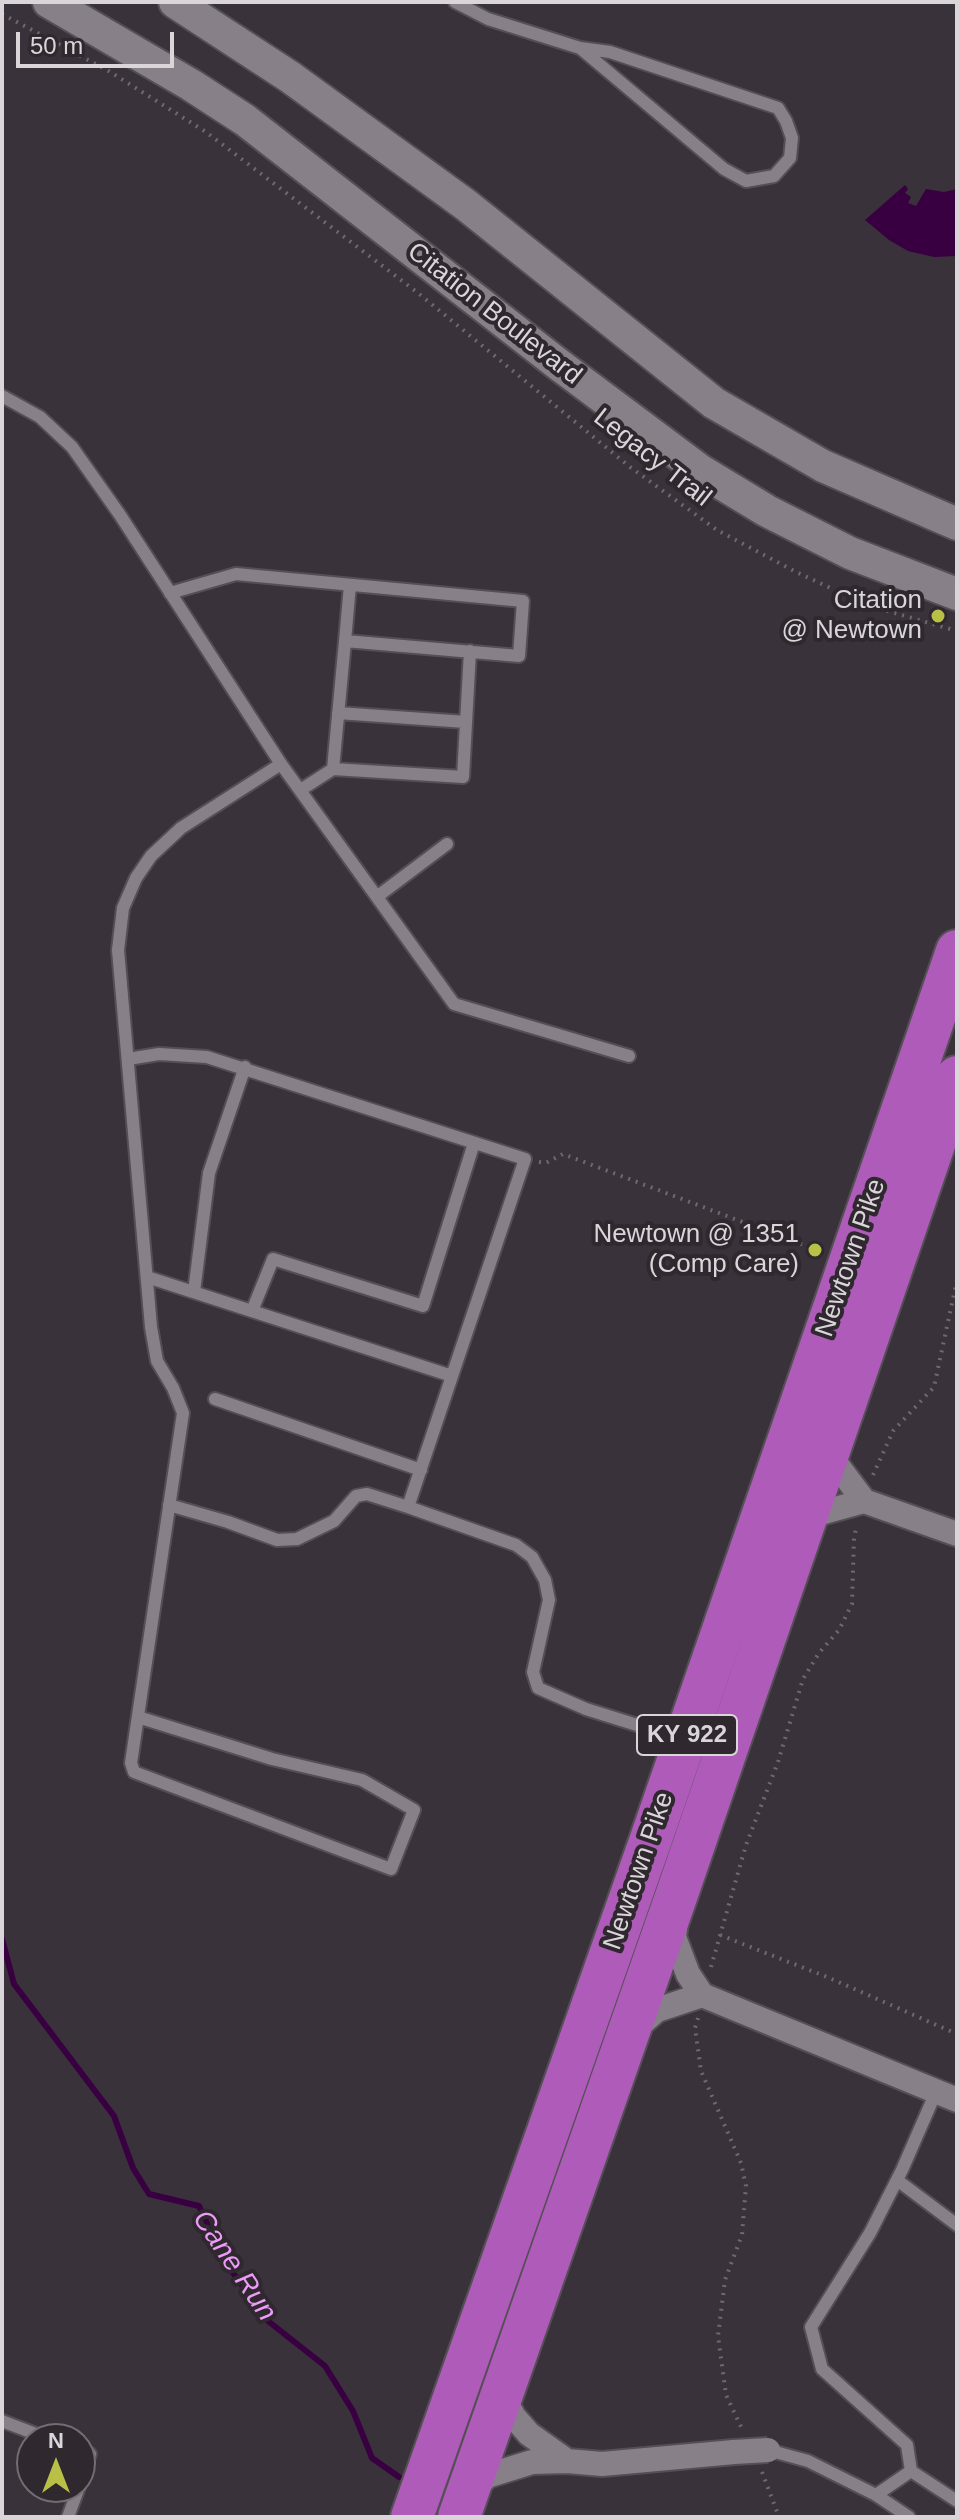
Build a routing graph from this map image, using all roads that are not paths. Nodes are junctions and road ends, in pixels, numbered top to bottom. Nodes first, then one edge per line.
1 (49, 2) edge
2 (175, 2) edge
3 (455, 2) edge
4 (580, 48) junction
5 (2, 396) edge
6 (957, 524) edge
7 (350, 585) junction
8 (170, 593) junction
9 (957, 594) edge
10 (345, 641) junction
11 (470, 651) junction
12 (338, 713) junction
13 (466, 722) junction
14 (281, 764) junction
15 (333, 769) junction
16 (302, 789) junction
17 (447, 844) dead end
18 (378, 896) junction
19 (957, 951) edge
20 (629, 1056) dead end
21 (128, 1059) junction
22 (245, 1067) junction
23 (957, 1077) edge
24 (474, 1143) junction
25 (147, 1277) junction
26 (194, 1292) junction
27 (252, 1311) junction
28 (452, 1376) junction
29 (215, 1399) dead end
30 (828, 1453) junction
31 (421, 1470) junction
32 (867, 1492) junction
33 (169, 1505) junction
34 (408, 1507) junction
35 (806, 1517) junction
36 (956, 1529) edge
37 (138, 1717) junction
38 (684, 1744) junction
39 (681, 1880) junction
40 (702, 1995) junction
41 (621, 2052) junction
42 (947, 2096) edge
43 (897, 2180) junction
44 (957, 2225) edge
45 (502, 2395) junction
46 (768, 2450) joint
47 (567, 2461) junction
48 (911, 2471) junction
49 (876, 2495) junction
50 (957, 2501) edge
51 (462, 2508) edge
52 (412, 2517) edge
53 (909, 2517) edge

1 - 9 main road, Citation Boulevard
2 - 6 main road
3 - 4 lane
4 - 4 lane
5 - 8 lane
7 - 8 lane
7 - 10 lane
7 - 11 lane
8 - 14 lane
10 - 11 lane
10 - 12 lane
11 - 13 lane
12 - 13 lane
12 - 15 lane
13 - 15 lane
14 - 16 lane
14 - 21 lane
15 - 16 lane
16 - 18 lane
17 - 18 lane
18 - 20 lane
19 - 38 highway, Newtown Pike / KY 922
21 - 22 lane
21 - 25 lane
22 - 24 lane
22 - 26 lane
23 - 30 highway, Newtown Pike / KY 922
24 - 27 lane
24 - 28 lane
25 - 26 lane
25 - 33 lane
26 - 27 lane
27 - 28 lane
28 - 31 lane
29 - 31 lane
30 - 32 street
30 - 35 highway, Newtown Pike / KY 922
31 - 34 lane
32 - 35 street
32 - 36 street
33 - 34 lane
33 - 37 lane
34 - 38 lane
35 - 39 highway, Newtown Pike / KY 922
37 - 37 lane
38 - 39 highway
38 - 52 highway, Newtown Pike / KY 922
39 - 40 street
39 - 41 highway, Newtown Pike / KY 922
40 - 41 street
40 - 42 street
41 - 45 highway, Newtown Pike / KY 922
42 - 43 lane
43 - 44 lane
43 - 48 lane
45 - 47 street
45 - 51 highway, Newtown Pike / KY 922
46 - 47 street, bridge
46 - 49 lane
47 - 51 street
48 - 49 lane
48 - 50 lane
49 - 53 lane

